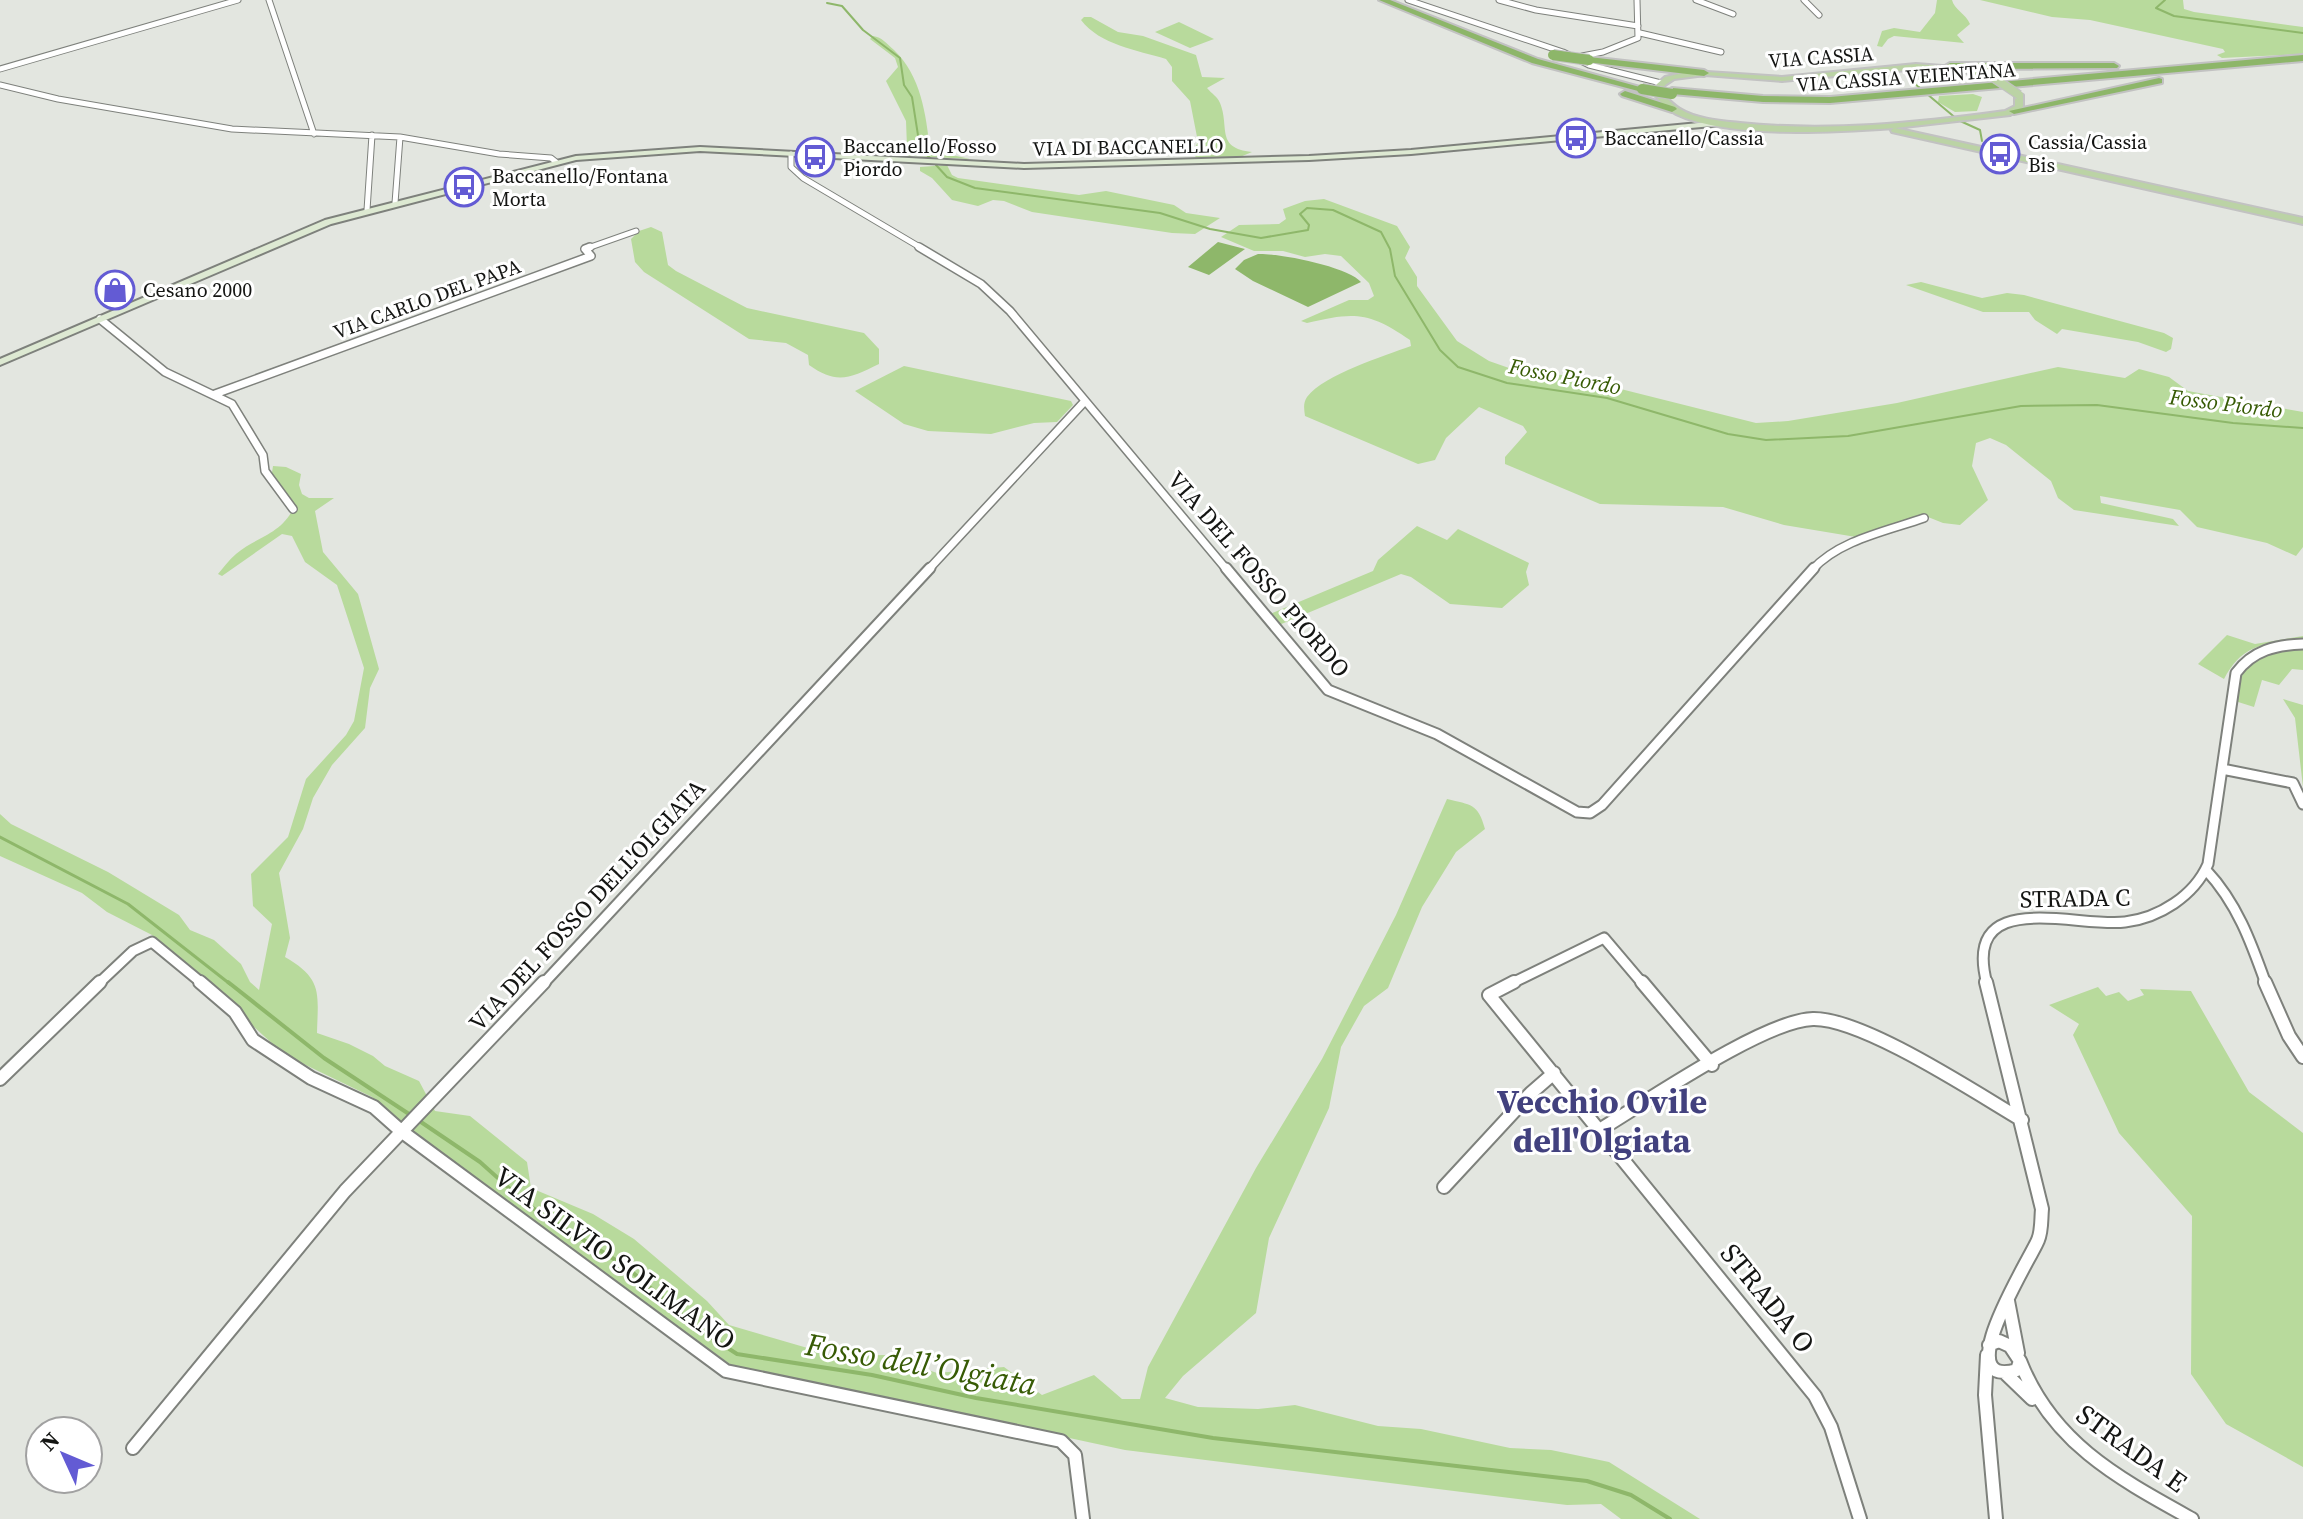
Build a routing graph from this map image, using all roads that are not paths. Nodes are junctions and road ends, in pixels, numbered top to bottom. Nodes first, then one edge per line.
1 (238, 0) edge
2 (269, 0) edge
3 (1383, 0) edge
4 (1392, 0) edge
5 (1408, 0) edge
6 (1499, 0) edge
7 (1628, 0) edge
8 (1637, 0) edge
9 (1696, 0) edge
10 (1804, 0) edge
11 (1635, 9) junction
12 (1733, 14) dead end
13 (1819, 15) dead end
14 (1445, 24) junction
15 (1638, 26) junction
16 (1462, 31) junction
17 (1640, 33) junction
18 (1721, 52) dead end
19 (1558, 54) junction
20 (0, 59) edge
21 (2303, 60) edge
22 (2247, 64) junction
23 (1950, 66) junction
24 (3, 68) edge
25 (2227, 69) junction
26 (1704, 73) junction
27 (1661, 83) junction
28 (0, 85) edge
29 (1929, 94) junction
30 (1672, 109) junction
31 (2014, 111) junction
32 (1953, 118) junction
33 (1727, 123) junction
34 (1670, 126) junction
35 (1859, 129) junction
36 (314, 134) junction
37 (372, 135) junction
38 (400, 137) junction
39 (1971, 146) junction
40 (791, 154) junction
41 (556, 162) junction
42 (395, 203) junction
43 (367, 210) junction
44 (2303, 221) edge
45 (636, 231) dead end
46 (100, 319) junction
47 (0, 362) edge
48 (215, 394) junction
49 (1085, 401) junction
50 (293, 509) dead end
51 (1924, 518) dead end
52 (2303, 644) edge
53 (2222, 769) junction
54 (2303, 804) edge
55 (2206, 870) junction
56 (2303, 1057) edge
57 (1712, 1065) junction
58 (1554, 1073) junction
59 (0, 1079) edge
60 (2022, 1120) junction
61 (410, 1122) junction
62 (1601, 1129) junction
63 (1444, 1187) dead end
64 (2008, 1301) junction
65 (1988, 1349) junction
66 (2019, 1358) junction
67 (2002, 1372) junction
68 (1985, 1388) junction
69 (2046, 1413) junction
70 (133, 1448) dead end
71 (1083, 1519) edge
72 (1860, 1519) edge
73 (1996, 1519) edge
74 (2192, 1519) edge

1 - 24 street
2 - 36 street
3 - 14 highway, VIA CASSIA VEIENTANA
4 - 14 highway, VIA CASSIA VEIENTANA
5 - 19 street
6 - 15 street
7 - 11 street
8 - 11 street
9 - 12 street
10 - 13 street
11 - 15 street
14 - 16 highway, VIA CASSIA VEIENTANA
15 - 17 street
16 - 19 highway
16 - 29 highway, VIA CASSIA VEIENTANA, bridge
16 - 30 highway
17 - 18 street
17 - 19 street
19 - 26 highway, bridge
19 - 27 street
20 - 24 street
21 - 22 highway, VIA CASSIA VEIENTANA
21 - 25 highway, VIA CASSIA VEIENTANA
22 - 23 highway
22 - 29 highway, VIA CASSIA VEIENTANA
23 - 26 main road, VIA CASSIA
23 - 31 main road, VIA CASSIA, bridge
25 - 29 highway, VIA CASSIA VEIENTANA
25 - 31 highway
26 - 27 main road, VIA CASSIA
27 - 30 main road
28 - 36 street
30 - 33 main road
30 - 34 street
31 - 32 main road
32 - 35 main road
32 - 39 main road
33 - 34 street, VIA DI BACCANELLO
33 - 35 main road
34 - 40 street, VIA DI BACCANELLO
35 - 39 main road
36 - 37 street
37 - 38 street
37 - 43 street
38 - 41 street
38 - 42 street
39 - 44 main road
40 - 41 street, VIA DI BACCANELLO
40 - 49 street, VIA DEL FOSSO PIORDO
41 - 42 street, VIA DI BACCANELLO
42 - 43 street, VIA DI BACCANELLO
43 - 46 street, VIA DI BACCANELLO
45 - 48 street, VIA CARLO DEL PAPA
46 - 47 street, VIA DI BACCANELLO
46 - 48 street
48 - 50 street
49 - 51 street, VIA DEL FOSSO PIORDO
49 - 61 street, VIA DEL FOSSO DELL'OLGIATA
52 - 53 street
53 - 54 street
53 - 55 street
55 - 56 street
55 - 60 street, STRADA C
57 - 58 street, STRADA O
57 - 60 street
57 - 62 street
58 - 62 street, STRADA O
58 - 63 street
59 - 61 street, VIA SILVIO SOLIMANO
60 - 64 street, STRADA C
61 - 70 street, VIA DEL FOSSO DELL'OLGIATA
61 - 71 street, VIA SILVIO SOLIMANO
62 - 72 street, STRADA O
64 - 65 street, STRADA C
64 - 66 street
65 - 66 street
65 - 67 street, STRADA E
65 - 68 street, STRADA C
66 - 67 street
66 - 69 street, STRADA E
67 - 68 street
67 - 69 street, STRADA E
68 - 73 street, STRADA C
69 - 74 street, STRADA E

